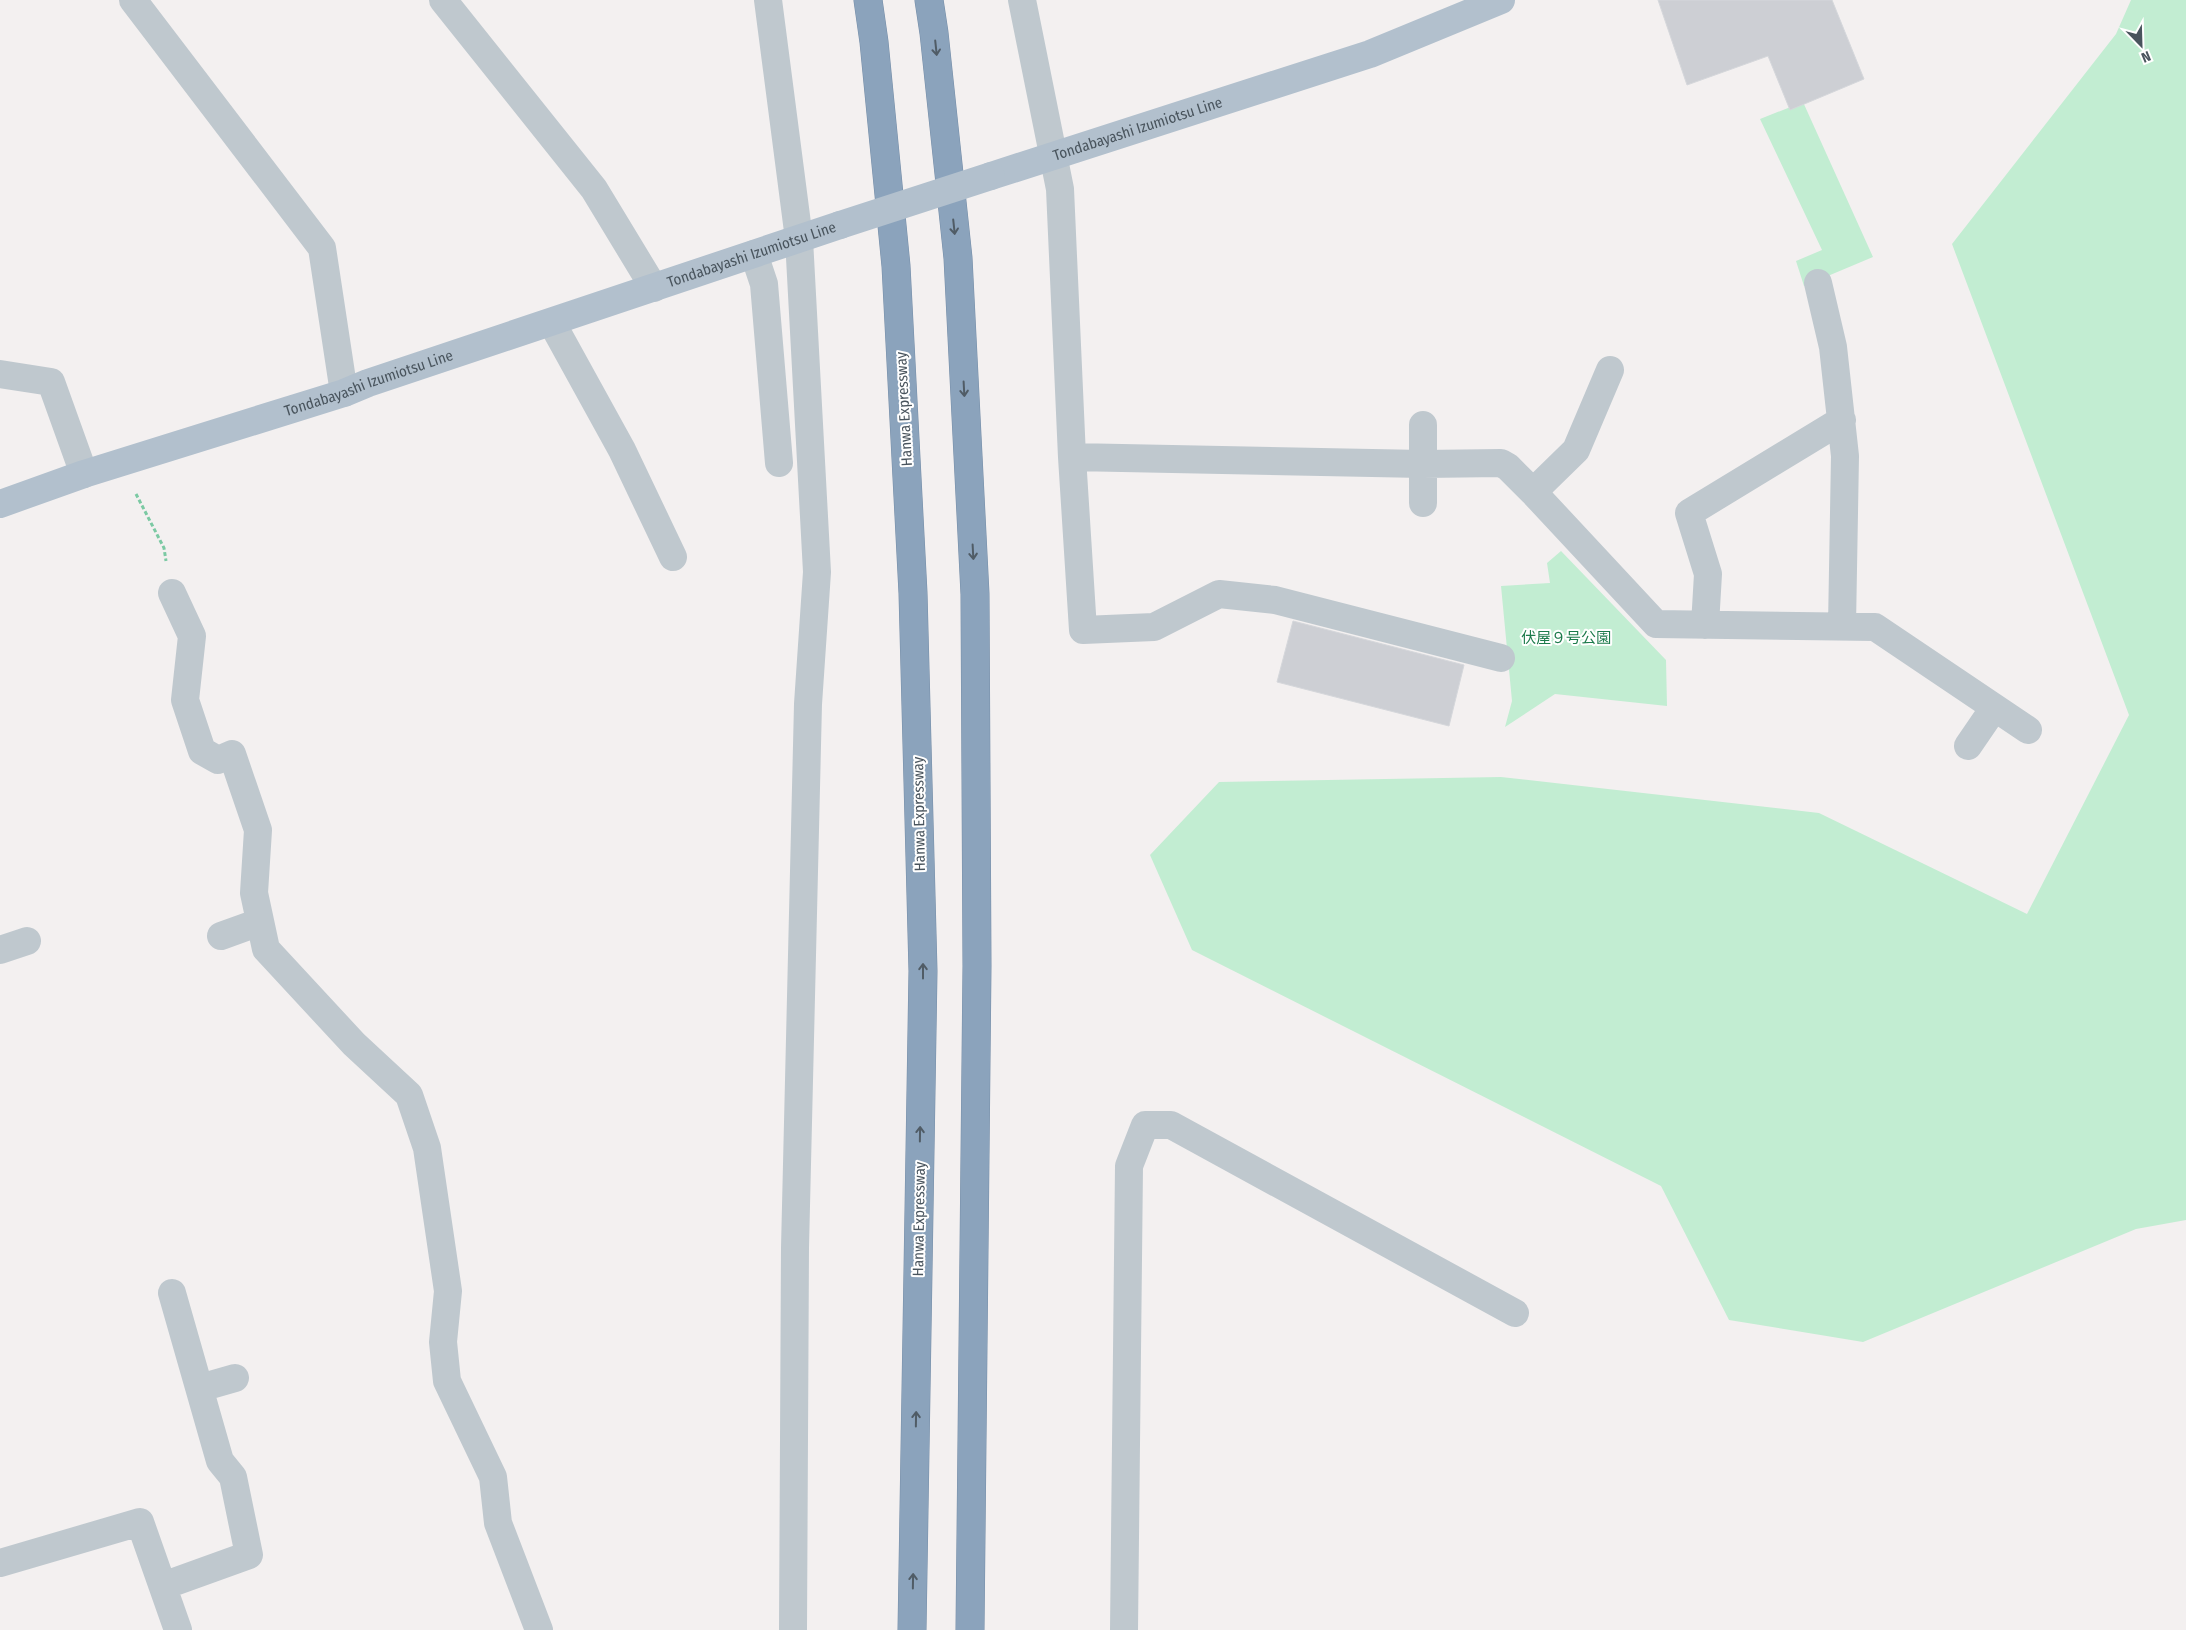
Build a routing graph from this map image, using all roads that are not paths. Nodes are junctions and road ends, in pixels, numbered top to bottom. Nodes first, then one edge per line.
1 (133, 0) edge
2 (443, 0) edge
3 (768, 0) edge
4 (868, 0) edge
5 (929, 0) edge
6 (1022, 0) edge
7 (1502, 0) edge
8 (1052, 155) junction
9 (799, 238) junction
10 (754, 254) junction
11 (1818, 283) dead end
12 (654, 288) junction
13 (552, 323) junction
14 (1610, 370) dead end
15 (0, 374) edge
16 (344, 392) junction
17 (1842, 420) junction
18 (1423, 424) dead end
19 (1072, 457) junction
20 (779, 463) dead end
21 (1423, 464) junction
22 (84, 474) junction
23 (1533, 492) junction
24 (1423, 503) dead end
25 (0, 504) edge
26 (673, 557) dead end
27 (172, 593) road end
28 (1705, 625) junction
29 (1842, 626) junction
30 (1501, 658) dead end
31 (1994, 708) junction
32 (2028, 730) dead end
33 (1968, 746) dead end
34 (260, 922) junction
35 (221, 936) dead end
36 (26, 941) dead end
37 (0, 950) edge
38 (172, 1292) dead end
39 (1516, 1314) dead end
40 (235, 1378) dead end
41 (200, 1388) junction
42 (0, 1563) edge
43 (163, 1586) junction
44 (178, 1630) edge
45 (539, 1630) edge
46 (793, 1630) edge
47 (912, 1630) edge
48 (970, 1630) edge
49 (1124, 1630) edge

1 - 16 street
2 - 12 street
3 - 9 street
47 -> 4 highway, Hanwa Expressway
5 -> 48 highway
6 - 8 street
7 - 8 main road, Tondabayashi Izumiotsu Line
8 - 9 main road, Tondabayashi Izumiotsu Line, bridge
8 - 19 street
9 - 10 main road, Tondabayashi Izumiotsu Line
9 - 46 street
10 - 12 main road, Tondabayashi Izumiotsu Line
10 - 20 street
11 - 17 street
12 - 13 main road, Tondabayashi Izumiotsu Line
13 - 16 main road, Tondabayashi Izumiotsu Line
13 - 26 street
14 - 23 street
15 - 22 street
16 - 22 main road, Tondabayashi Izumiotsu Line
17 - 28 street
17 - 29 street
18 - 21 street
19 - 21 street
19 - 30 street
21 - 23 street
21 - 24 street
22 - 25 main road, Tondabayashi Izumiotsu Line
23 - 28 street
27 - 34 street
28 - 29 street
29 - 31 street
31 - 32 street
31 - 33 street
34 - 35 street
34 - 45 street
36 - 37 street
38 - 41 street
39 - 49 street
40 - 41 street
41 - 43 street
42 - 43 street
43 - 44 street

